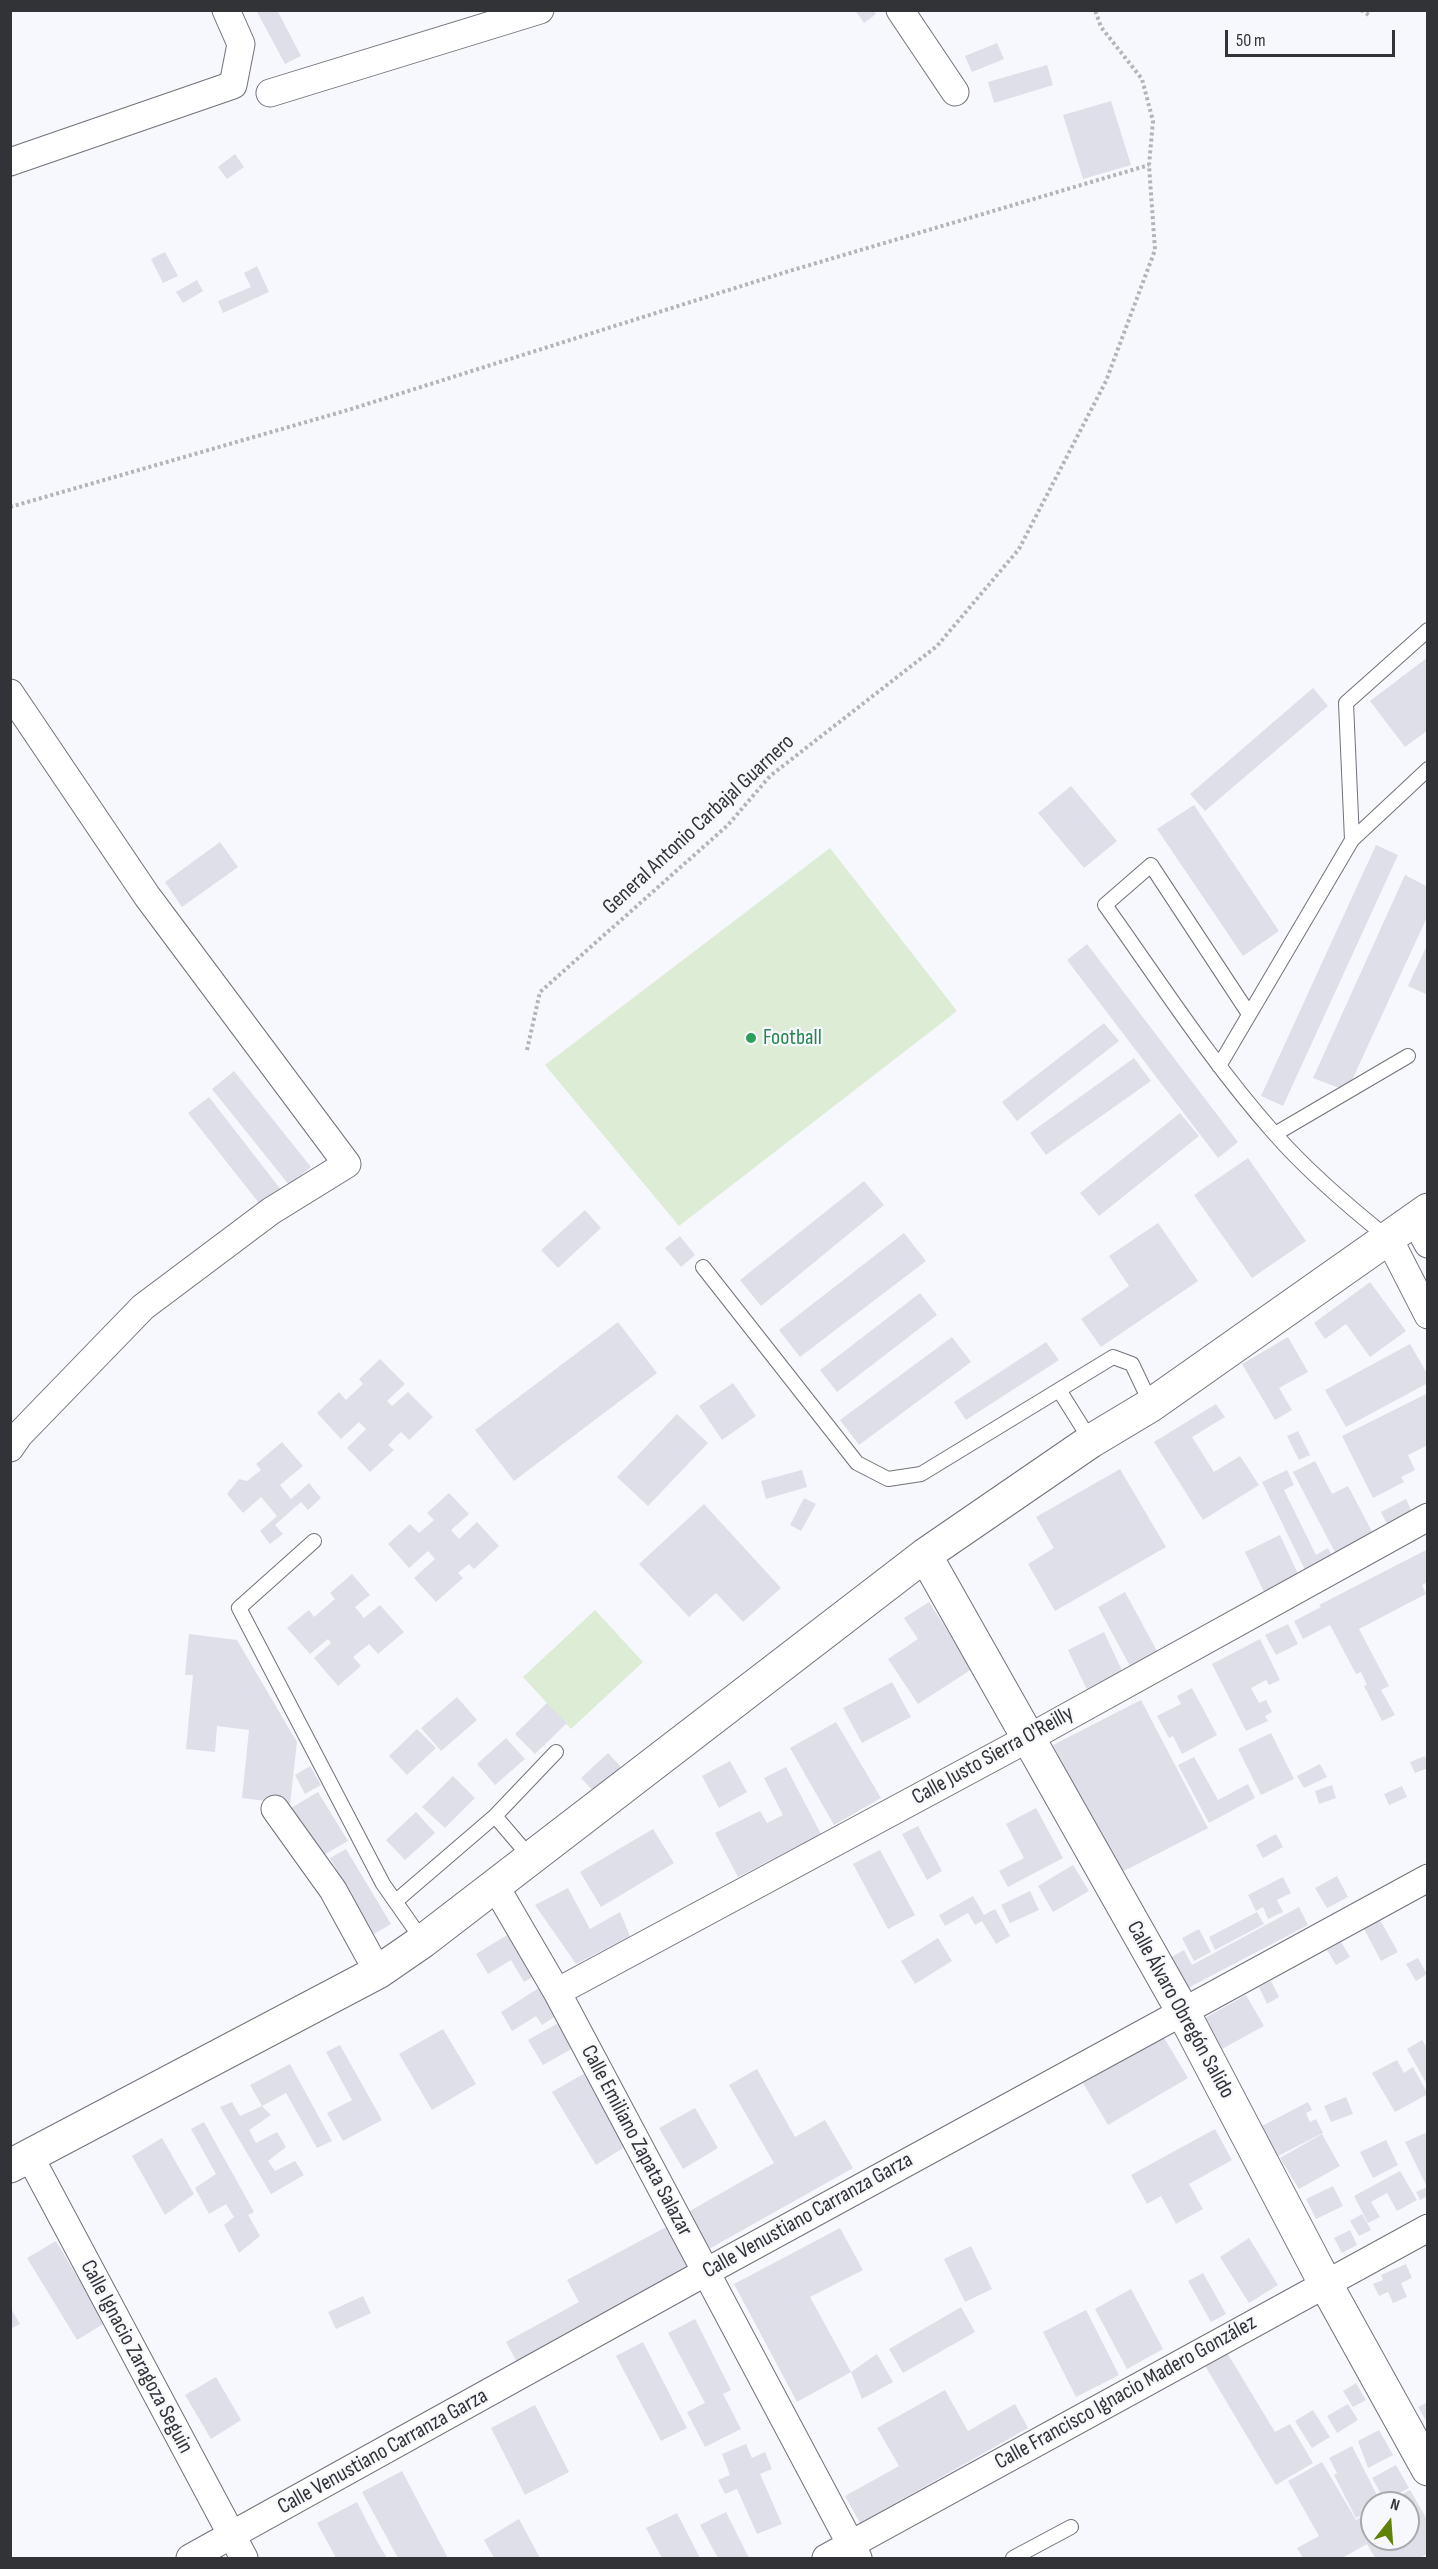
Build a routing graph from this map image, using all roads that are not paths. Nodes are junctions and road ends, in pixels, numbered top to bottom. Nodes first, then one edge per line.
1 (225, 10) edge
2 (540, 10) edge
3 (900, 10) edge
4 (955, 92) dead end
5 (270, 93) dead end
6 (10, 162) edge
7 (1428, 630) edge
8 (10, 693) edge
9 (1428, 769) edge
10 (1352, 840) junction
11 (1250, 1014) junction
12 (1408, 1056) dead end
13 (1218, 1066) junction
14 (1275, 1134) junction
15 (1423, 1224) edge
16 (1389, 1239) junction
17 (703, 1267) dead end
18 (1428, 1315) edge
19 (1059, 1390) junction
20 (1151, 1404) junction
21 (1091, 1440) junction
22 (10, 1448) edge
23 (1428, 1517) edge
24 (314, 1541) dead end
25 (925, 1555) junction
26 (1027, 1738) junction
27 (556, 1752) dead end
28 (275, 1809) dead end
29 (495, 1816) junction
30 (530, 1857) junction
31 (1428, 1878) edge
32 (494, 1884) junction
33 (396, 1901) junction
34 (423, 1941) junction
35 (378, 1972) junction
36 (557, 1992) junction
37 (1182, 2010) junction
38 (20, 2160) edge
39 (1428, 2228) edge
40 (706, 2272) junction
41 (1325, 2283) junction
42 (1428, 2469) edge
43 (1071, 2527) dead end
44 (238, 2547) edge
45 (854, 2552) edge
46 (190, 2559) edge
47 (825, 2559) edge
48 (1013, 2559) edge

1 - 6 street
2 - 5 street
3 - 4 street
7 - 10 lane
8 - 22 street
9 - 10 lane
10 - 11 lane
11 - 13 lane
11 - 13 lane
12 - 14 lane
13 - 14 lane
14 - 16 lane
15 - 16 street
16 - 18 street
16 - 20 street
17 - 19 lane
19 - 20 lane
19 - 21 lane
20 - 21 street
21 - 25 street
23 - 26 street, Calle Justo Sierra O'Reilly
24 - 33 lane
25 - 26 street, Calle Álvaro Obregón Salido
25 - 30 street
26 - 36 street, Calle Justo Sierra O'Reilly
26 - 37 street, Calle Álvaro Obregón Salido
27 - 29 lane
28 - 35 street
29 - 30 lane
29 - 33 lane
30 - 32 street
31 - 37 street, Calle Venustiano Carranza Garza
32 - 34 street
32 - 36 street, Calle Emiliano Zapata Salazar
33 - 34 lane
34 - 35 street
35 - 38 street
36 - 40 street, Calle Emiliano Zapata Salazar
37 - 40 street, Calle Venustiano Carranza Garza
37 - 41 street, Calle Álvaro Obregón Salido
38 - 44 street, Calle Ignacio Zaragoza Seguin
39 - 41 street, Calle Francisco Ignacio Madero González
40 - 44 street, Calle Venustiano Carranza Garza
40 - 45 street, Calle Emiliano Zapata Salazar
41 - 42 street, Calle Álvaro Obregón Salido
41 - 45 street, Calle Francisco Ignacio Madero González
43 - 48 lane
44 - 46 street, Calle Venustiano Carranza Garza
45 - 47 street, Calle Francisco Ignacio Madero González

